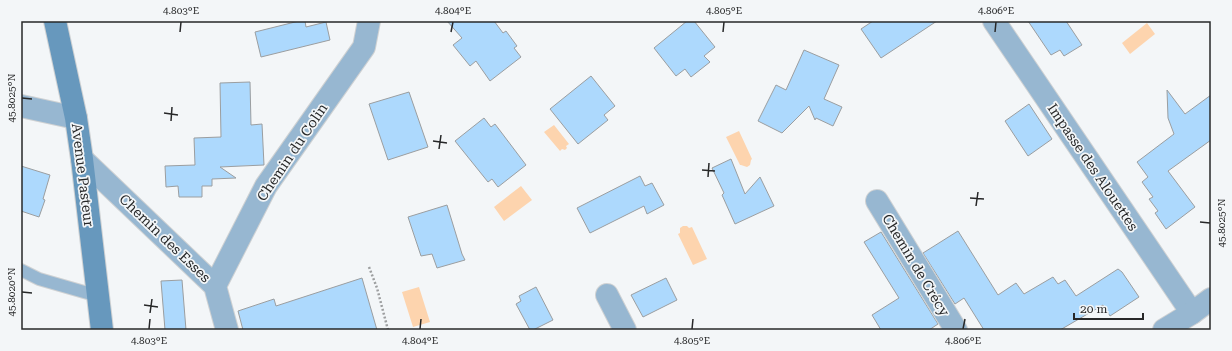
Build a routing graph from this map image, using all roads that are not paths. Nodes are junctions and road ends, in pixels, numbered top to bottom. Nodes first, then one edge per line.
1 (55, 21) edge
2 (369, 21) edge
3 (994, 21) edge
4 (21, 106) edge
5 (76, 118) junction
6 (82, 159) junction
7 (877, 201) dead end
8 (21, 270) edge
9 (215, 286) junction
10 (607, 295) dead end
11 (98, 296) junction
12 (1211, 299) edge
13 (1192, 313) junction
14 (102, 330) edge
15 (227, 330) edge
16 (625, 330) edge
17 (956, 330) edge
18 (1164, 330) edge

1 - 5 main road, Avenue Pasteur
2 - 9 street, Chemin du Colin
3 - 13 street, Impasse des Alouettes
4 - 5 street
5 - 6 main road, Avenue Pasteur
6 - 9 street, Chemin des Esses
6 - 11 main road, Avenue Pasteur
7 - 17 street, Chemin de Crécy
8 - 11 lane
9 - 15 street, Chemin des Esses
10 - 16 street
11 - 14 main road, Avenue Pasteur
12 - 13 street
13 - 18 street

